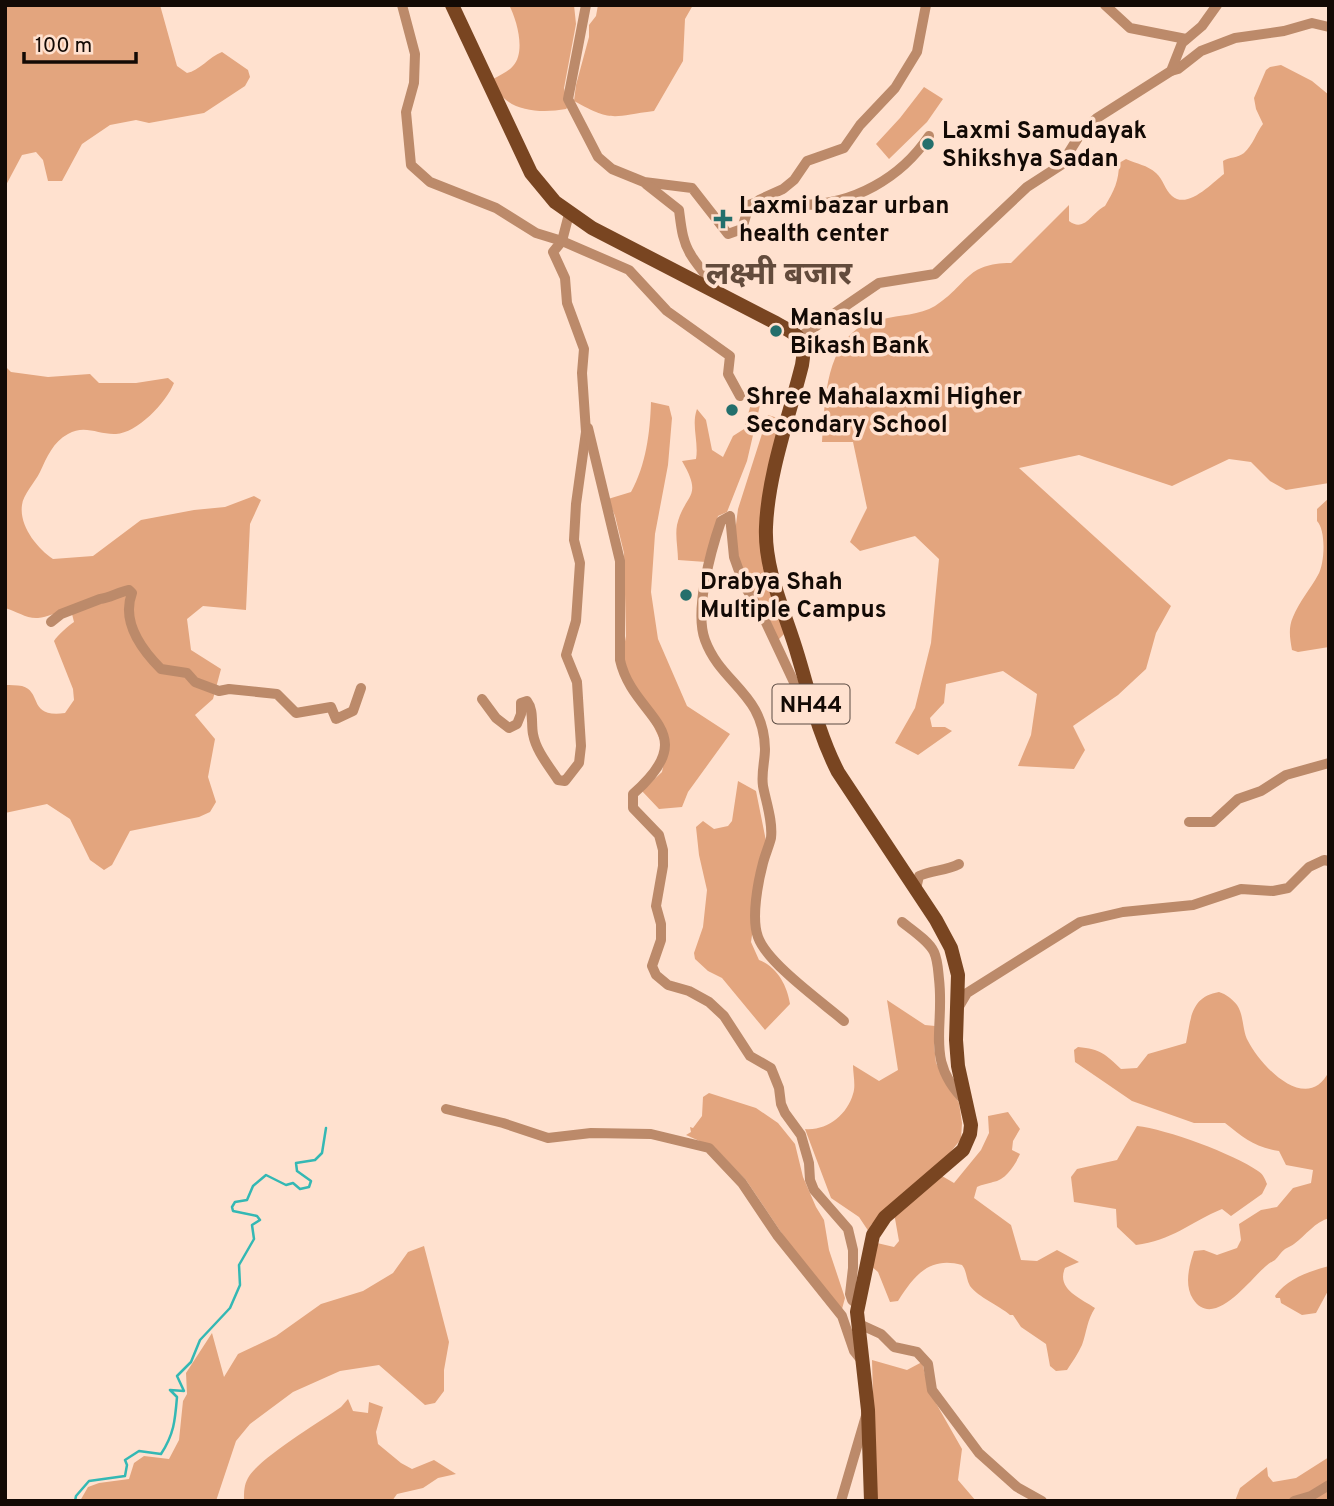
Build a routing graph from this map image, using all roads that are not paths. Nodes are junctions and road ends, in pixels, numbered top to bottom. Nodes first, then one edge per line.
1 (402, 5) edge
2 (452, 5) edge
3 (586, 5) edge
4 (926, 5) edge
5 (1105, 5) edge
6 (1217, 5) edge
7 (1329, 27) edge
8 (1186, 39) junction
9 (1171, 71) junction
10 (929, 136) dead end
11 (644, 182) junction
12 (756, 201) junction
13 (569, 214) junction
14 (562, 241) junction
15 (713, 289) junction
16 (800, 337) junction
17 (740, 396) dead end
18 (586, 422) junction
19 (51, 622) dead end
20 (361, 688) dead end
21 (482, 699) dead end
22 (813, 712) junction
23 (1329, 762) edge
24 (1189, 822) dead end
25 (1329, 861) edge
26 (959, 864) dead end
27 (916, 889) junction
28 (902, 922) dead end
29 (956, 1011) junction
30 (844, 1021) dead end
31 (967, 1102) junction
32 (446, 1109) dead end
33 (857, 1304) junction
34 (858, 1323) junction
35 (862, 1361) junction
36 (868, 1410) junction
37 (1329, 1485) edge
38 (841, 1501) edge
39 (871, 1501) edge
40 (1042, 1501) edge
41 (1294, 1501) edge

1 - 14 street
2 - 13 main road
3 - 11 street
4 - 12 street
5 - 8 street
6 - 8 street
7 - 9 street
8 - 9 street
9 - 16 street
10 - 12 street
11 - 12 street
11 - 15 street
13 - 14 street
13 - 15 main road
14 - 17 street
14 - 18 street
15 - 16 main road
16 - 22 main road, NH44
18 - 21 street
18 - 33 street
19 - 20 street
22 - 27 main road, NH44
22 - 30 street
23 - 24 street
25 - 29 street
26 - 27 street
27 - 29 main road, NH44
28 - 31 street
29 - 31 main road, NH44
31 - 33 main road, NH44
32 - 35 street
33 - 34 main road, NH44
34 - 35 main road, NH44
34 - 40 street
35 - 36 main road, NH44
36 - 38 street
36 - 39 main road, NH44
37 - 41 street

